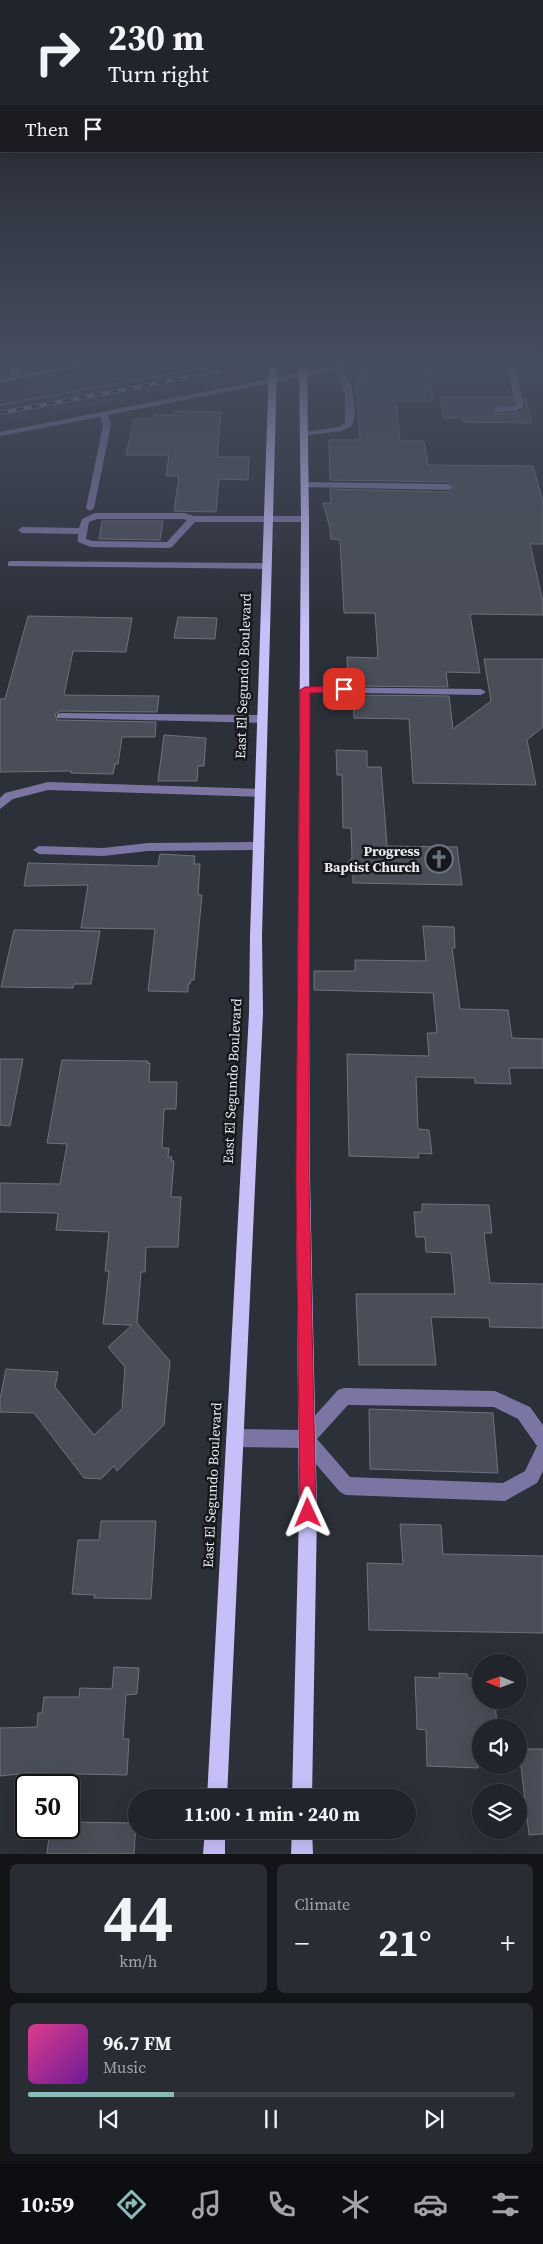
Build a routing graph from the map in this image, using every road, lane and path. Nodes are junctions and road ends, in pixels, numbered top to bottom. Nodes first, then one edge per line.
1 (102, 452) edge
2 (270, 452) edge
3 (304, 452) edge
4 (305, 485) junction
5 (449, 487) dead end
6 (90, 508) dead end
7 (193, 519) junction
8 (268, 519) junction
9 (305, 519) junction
10 (22, 530) dead end
11 (83, 530) junction
12 (11, 564) dead end
13 (267, 566) junction
14 (305, 690) junction
15 (481, 692) dead end
16 (61, 716) dead end
17 (262, 719) junction
18 (260, 793) junction
19 (0, 805) edge
20 (259, 846) junction
21 (39, 850) dead end
22 (235, 1438) junction
23 (306, 1440) junction
24 (543, 1440) edge
25 (543, 1452) edge
26 (217, 1789) edge
27 (302, 1789) edge
28 (215, 1839) edge
29 (302, 1839) edge
30 (214, 1854) edge
31 (302, 1854) edge

1 - 6 street
2 - 8 main road, East El Segundo Boulevard
3 - 4 main road
4 - 5 street
4 - 9 main road
7 - 8 street
7 - 11 street
7 - 11 street
8 - 9 street
8 - 13 main road, East El Segundo Boulevard
9 - 14 main road
10 - 11 street
12 - 13 street
13 - 17 main road, East El Segundo Boulevard
14 - 15 street
14 - 23 main road
16 - 17 street
17 - 18 main road, East El Segundo Boulevard
18 - 19 street
18 - 20 main road, East El Segundo Boulevard
20 - 21 street
20 - 22 main road, East El Segundo Boulevard
22 - 23 street
22 - 26 main road, East El Segundo Boulevard
23 - 24 street
23 - 25 street
23 - 27 main road
28 - 30 main road
29 - 31 main road

